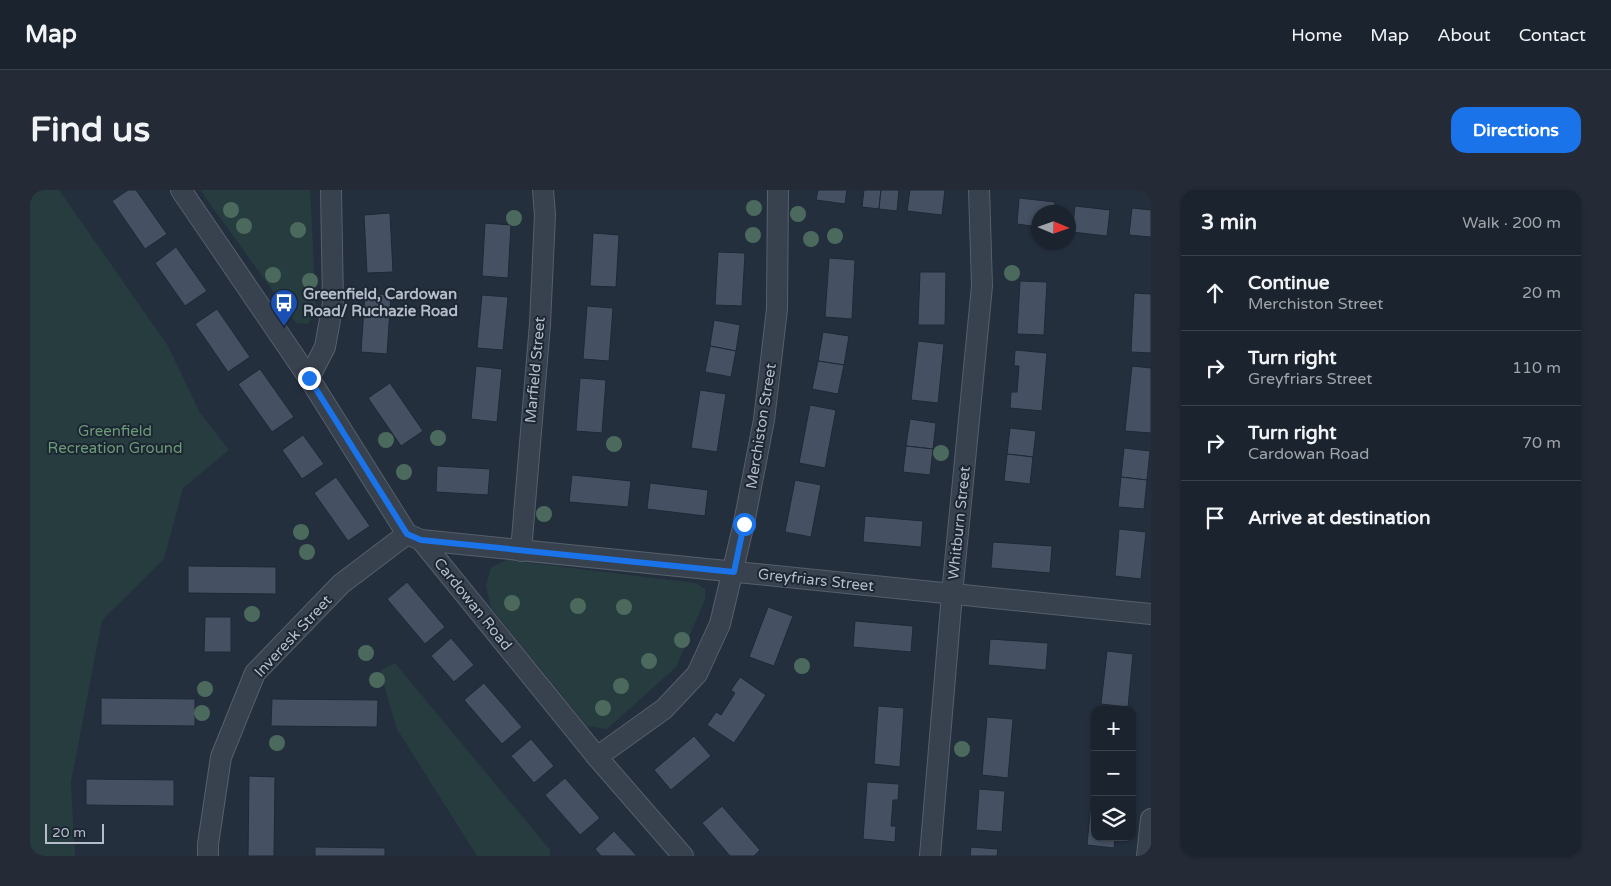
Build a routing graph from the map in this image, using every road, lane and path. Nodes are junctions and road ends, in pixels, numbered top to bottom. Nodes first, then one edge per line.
1 (181, 190) edge
2 (330, 190) edge
3 (543, 190) edge
4 (778, 190) edge
5 (979, 190) edge
6 (309, 378) junction
7 (414, 537) junction
8 (520, 551) junction
9 (734, 572) junction
10 (952, 594) junction
11 (1151, 614) edge
12 (597, 757) junction
13 (1151, 825) edge
14 (208, 856) edge
15 (683, 856) edge
16 (930, 856) edge
17 (1147, 856) edge

1 - 6 street, Cardowan Road
2 - 6 street
3 - 8 street, Marfield Street
4 - 9 street, Merchiston Street
5 - 10 street, Whitburn Street
6 - 7 street, Cardowan Road
7 - 8 street, Greyfriars Street
7 - 12 street, Cardowan Road
7 - 14 street, Inveresk Street
8 - 9 street, Greyfriars Street
9 - 10 street, Greyfriars Street
9 - 12 street, Merchiston Street
10 - 11 street, Greyfriars Street
10 - 16 street, Whitburn Street
12 - 15 street, Cardowan Road
13 - 17 street

